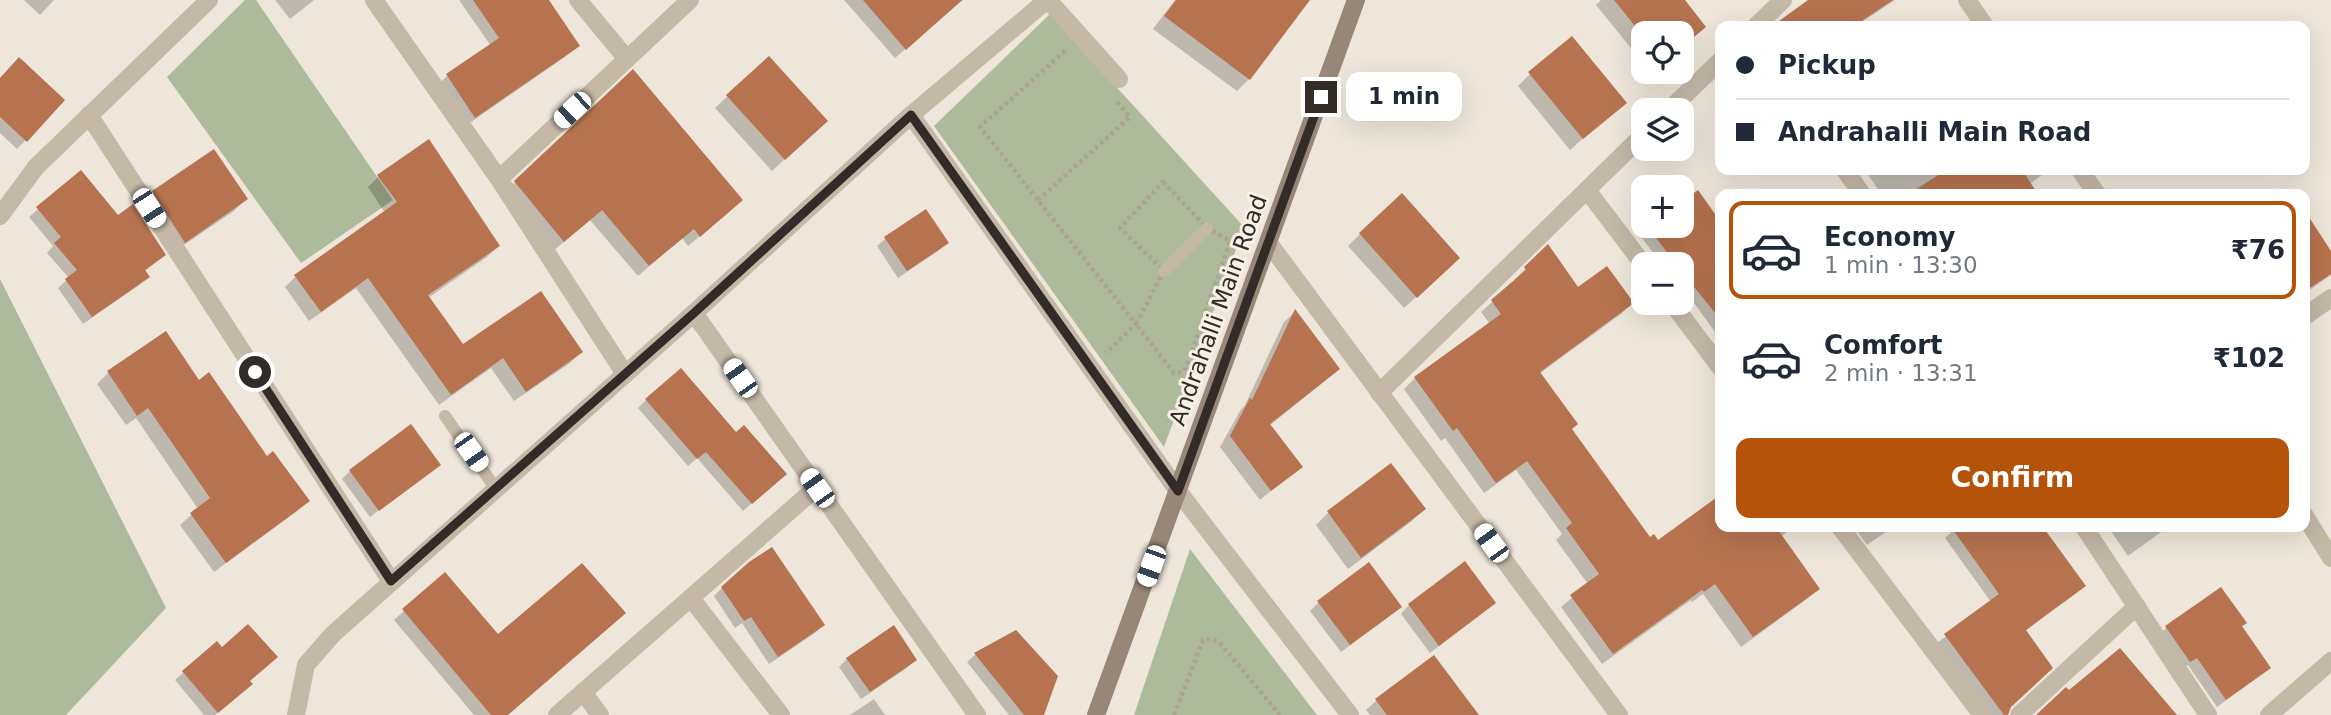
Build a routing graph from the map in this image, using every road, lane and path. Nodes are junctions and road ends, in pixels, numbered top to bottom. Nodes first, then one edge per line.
1 (209, 0) edge
2 (373, 0) edge
3 (578, 0) edge
4 (690, 0) edge
5 (1047, 0) edge
6 (1356, 0) edge
7 (1783, 0) edge
8 (1967, 0) edge
9 (1761, 21) edge
10 (1982, 21) edge
11 (626, 59) junction
12 (1075, 59) dead end
13 (1715, 66) edge
14 (1119, 79) dead end
15 (1112, 97) dead end
16 (1681, 98) edge
17 (89, 115) junction
18 (911, 115) junction
19 (1631, 147) edge
20 (499, 179) junction
21 (1587, 190) junction
22 (1038, 200) junction
23 (0, 216) edge
24 (1207, 228) dead end
25 (1268, 242) junction
26 (1634, 252) edge
27 (1164, 271) dead end
28 (2331, 298) edge
29 (694, 313) junction
30 (2310, 313) edge
31 (1681, 315) edge
32 (1715, 360) edge
33 (1091, 369) junction
34 (625, 374) junction
35 (1378, 393) junction
36 (445, 416) dead end
37 (817, 488) junction
38 (496, 489) junction
39 (1178, 491) junction
40 (2310, 524) edge
41 (1844, 532) edge
42 (2087, 532) edge
43 (2331, 558) edge
44 (391, 581) junction
45 (691, 598) junction
46 (2137, 606) junction
47 (2331, 661) edge
48 (583, 692) junction
49 (296, 715) edge
50 (557, 715) edge
51 (600, 715) edge
52 (780, 715) edge
53 (977, 715) edge
54 (1097, 715) edge
55 (1174, 715) edge
56 (1280, 715) edge
57 (1350, 715) edge
58 (1619, 715) edge
59 (1982, 715) edge
60 (2019, 715) edge
61 (2208, 715) edge
62 (2269, 715) edge

1 - 17 street
2 - 20 street
3 - 11 street
4 - 11 street
5 - 14 street
5 - 18 street
6 - 25 main road, Andrahalli Main Road
7 - 9 street
8 - 10 street
11 - 20 street
12 - 22 path
13 - 16 street
15 - 22 path
17 - 23 street
17 - 44 street
18 - 29 street
18 - 33 street
19 - 21 street
20 - 34 street
21 - 26 street
21 - 35 street
22 - 33 path
24 - 27 lane
25 - 35 street
25 - 39 main road, Andrahalli Main Road
28 - 30 street
29 - 34 street
29 - 37 street
31 - 32 street
33 - 39 street
34 - 38 street
35 - 58 street
36 - 38 lane
37 - 45 street
37 - 53 street
38 - 44 street
39 - 54 main road, Andrahalli Main Road
39 - 57 street
40 - 43 street
41 - 59 street
42 - 46 street
44 - 49 street
45 - 48 street
45 - 52 street
46 - 60 street
46 - 61 street
47 - 62 street
48 - 50 street
48 - 51 street
55 - 56 path

